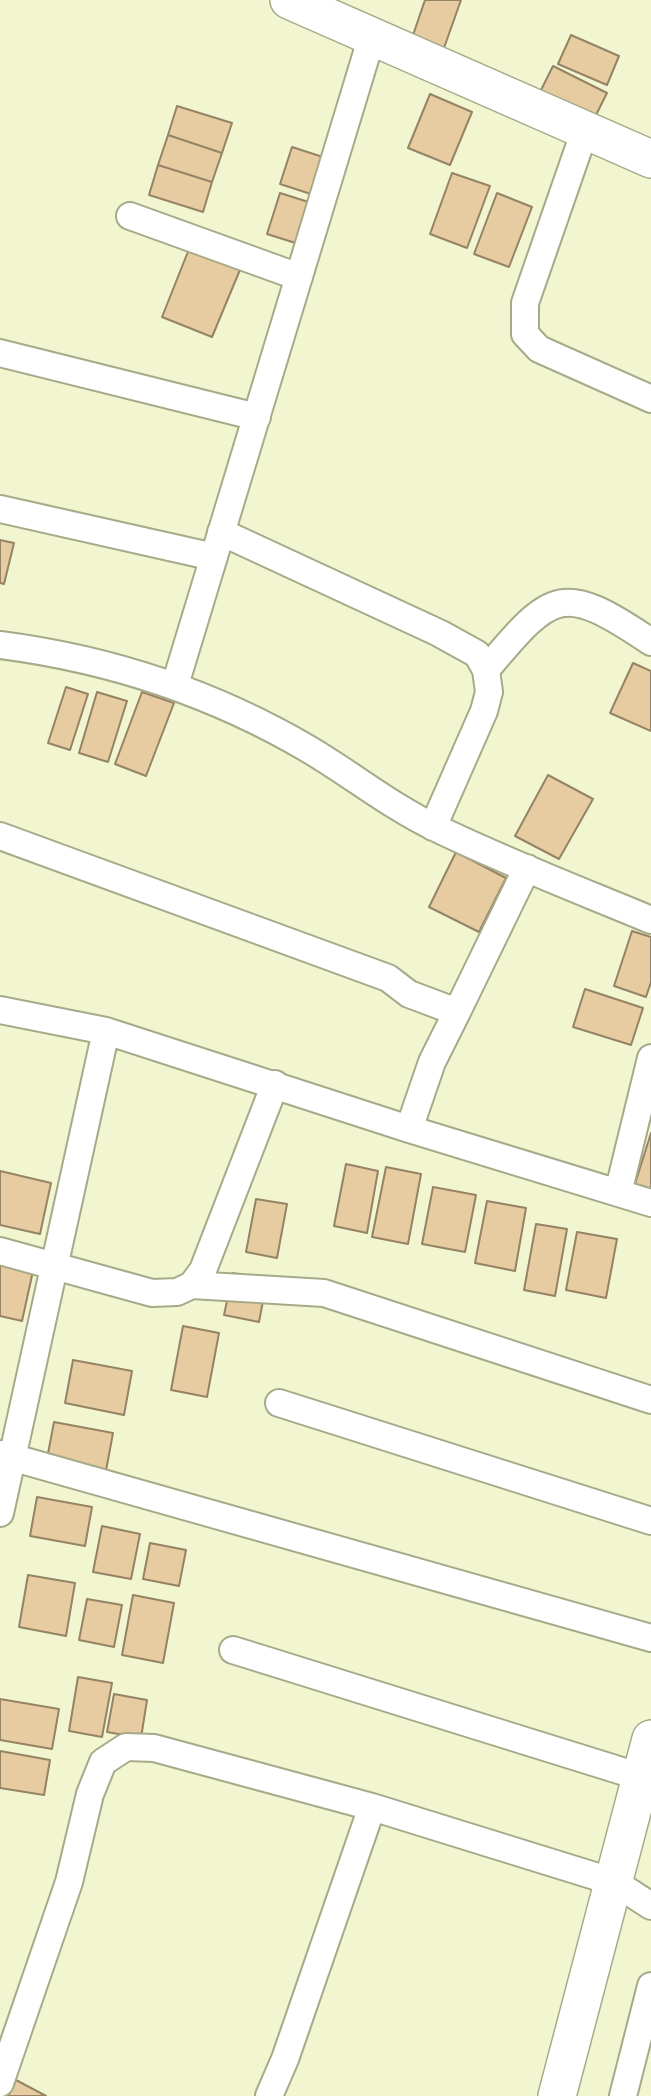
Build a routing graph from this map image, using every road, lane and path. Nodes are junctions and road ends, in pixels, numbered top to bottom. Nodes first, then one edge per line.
1 (289, 0) edge
2 (372, 36) junction
3 (585, 130) junction
4 (650, 156) edge
5 (130, 216) dead end
6 (299, 277) junction
7 (0, 353) edge
8 (651, 399) edge
9 (257, 417) junction
10 (0, 509) edge
11 (218, 545) junction
12 (651, 642) edge
13 (0, 645) edge
14 (486, 670) junction
15 (175, 685) junction
16 (433, 827) junction
17 (0, 836) edge
18 (527, 868) junction
19 (651, 920) edge
20 (0, 1010) edge
21 (457, 1012) junction
22 (106, 1031) junction
23 (651, 1058) edge
24 (275, 1084) junction
25 (409, 1129) junction
26 (618, 1193) junction
27 (651, 1203) edge
28 (0, 1251) edge
29 (52, 1268) junction
30 (192, 1285) junction
31 (651, 1400) edge
32 (279, 1403) dead end
33 (6, 1456) edge
34 (0, 1513) edge
35 (651, 1521) edge
36 (651, 1638) edge
37 (233, 1650) dead end
38 (651, 1739) edge
39 (641, 1777) junction
40 (372, 1807) junction
41 (614, 1882) junction
42 (651, 1906) edge
43 (651, 1986) edge
44 (0, 2083) edge
45 (269, 2096) edge
46 (557, 2096) edge
47 (623, 2096) edge

1 - 2 main road
2 - 3 main road
2 - 6 street
3 - 4 main road
3 - 8 street
5 - 6 street
6 - 9 street
7 - 9 street
9 - 11 street
10 - 11 street
11 - 14 street
11 - 15 street
12 - 14 street
13 - 15 street
14 - 16 street
15 - 16 street
16 - 18 street
17 - 21 street
18 - 19 street
18 - 21 street
20 - 22 street
21 - 25 street
22 - 24 street
22 - 29 street
23 - 26 street
24 - 25 street
24 - 30 street
25 - 26 street
26 - 27 street
28 - 29 street
29 - 30 street
29 - 33 street
30 - 31 street
32 - 35 street
33 - 34 street
33 - 36 street
37 - 39 street
38 - 39 main road
39 - 41 main road
40 - 41 street
40 - 44 street
40 - 45 street
41 - 42 street
41 - 46 main road
43 - 47 street

